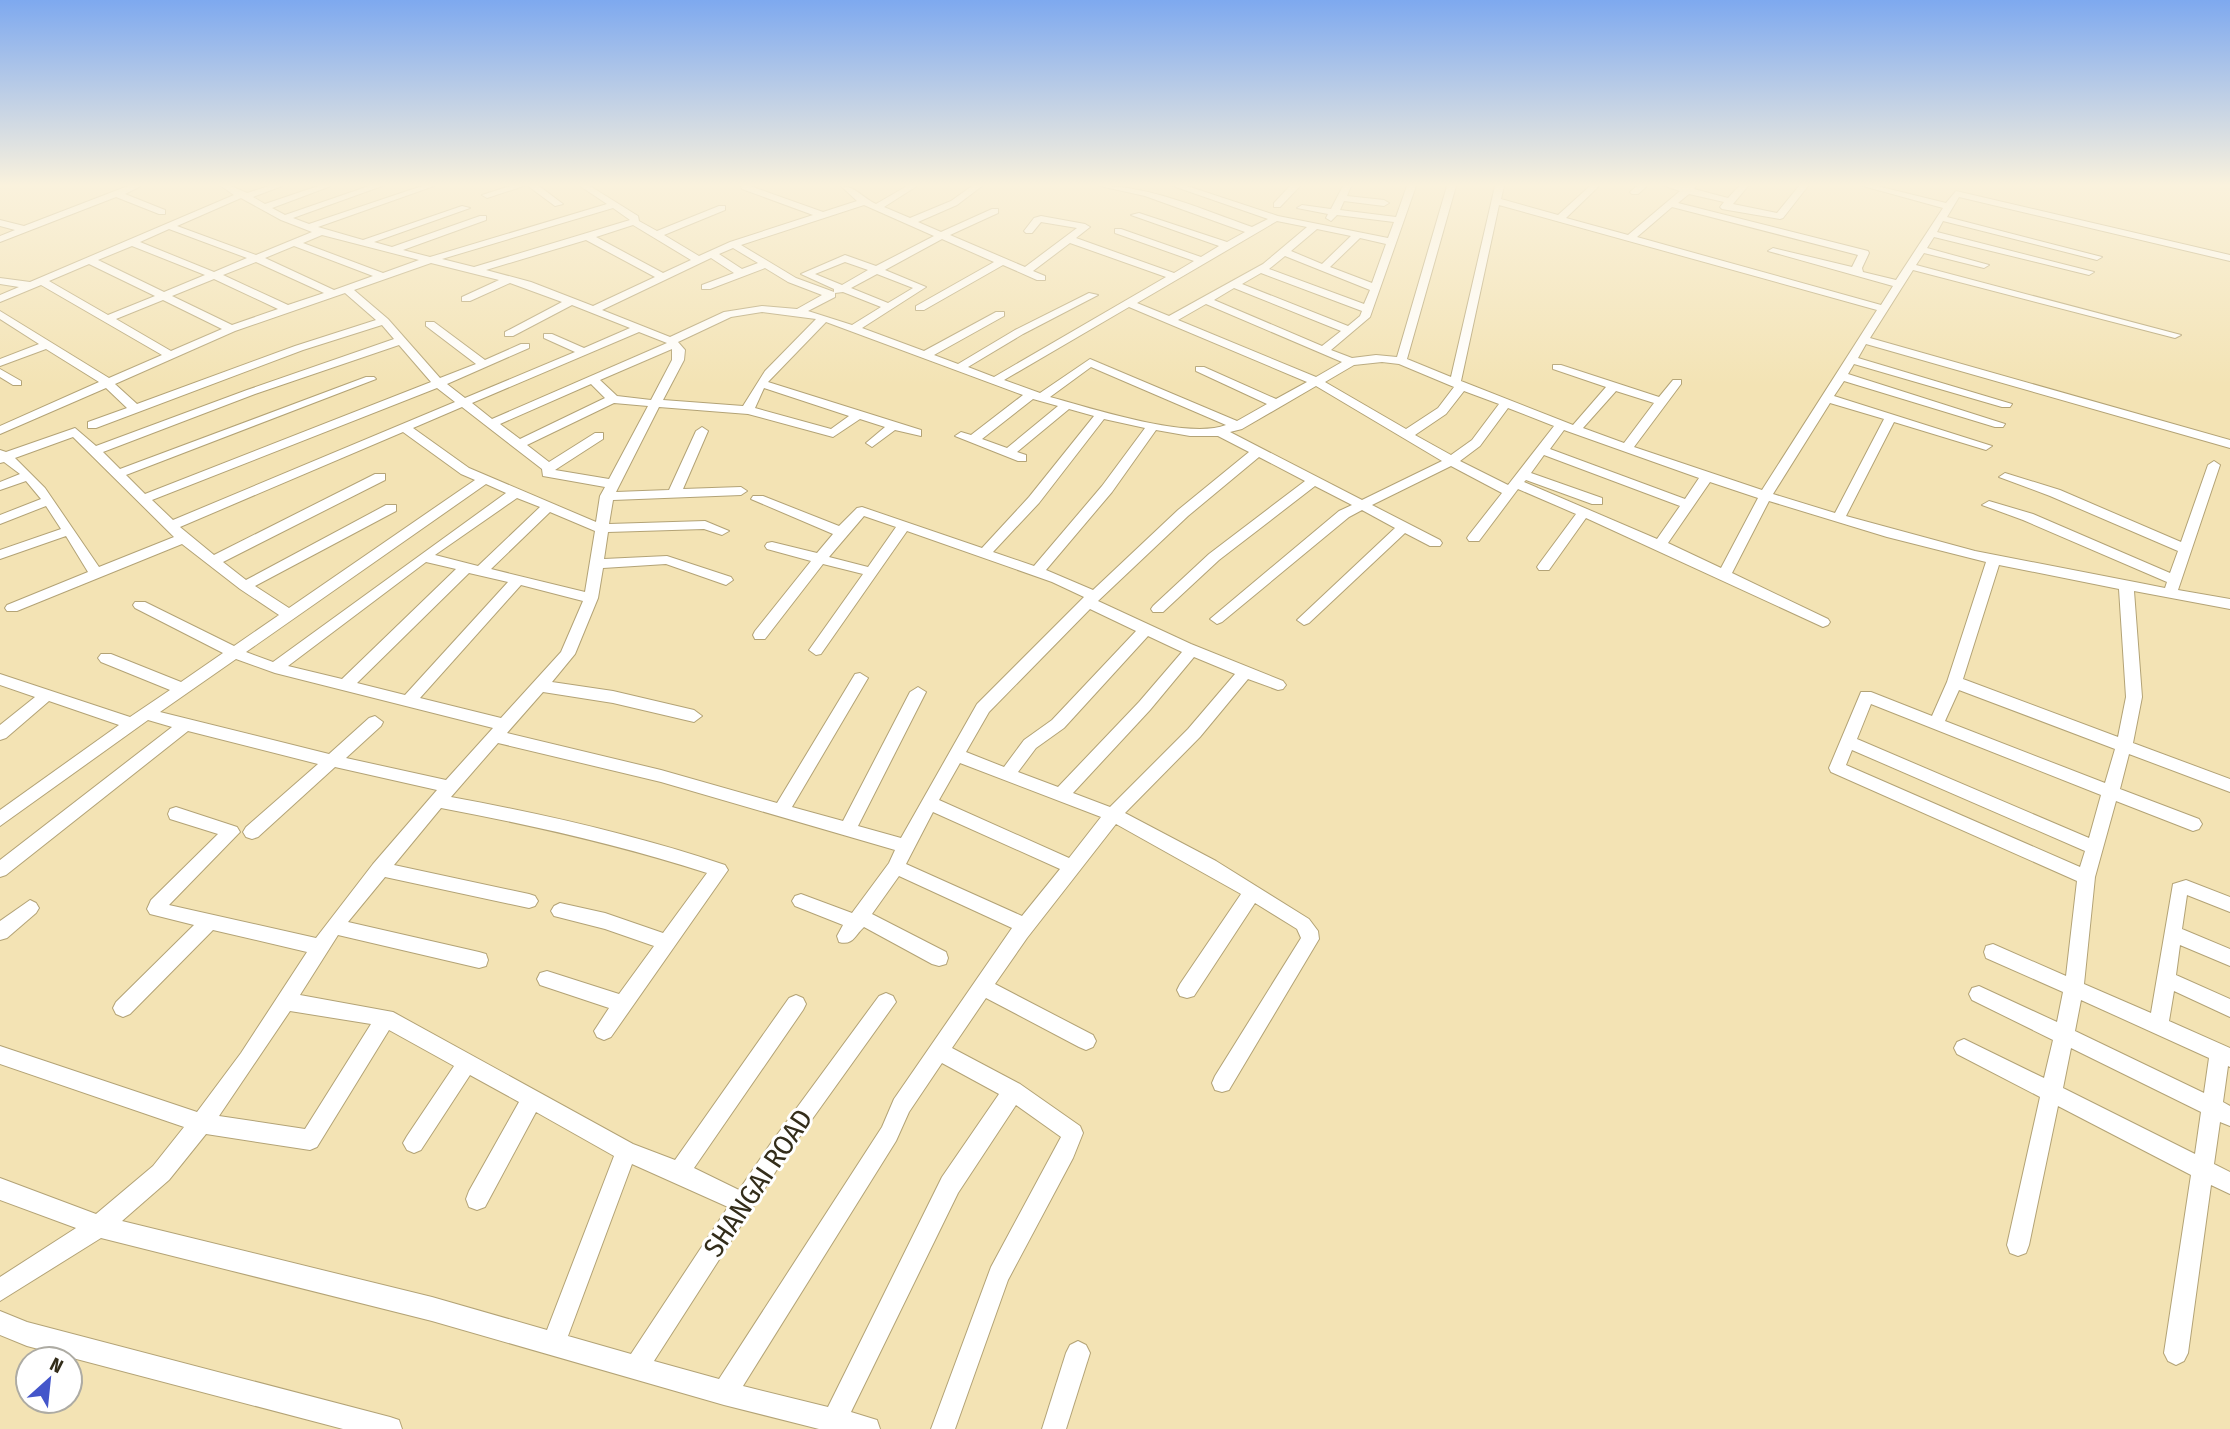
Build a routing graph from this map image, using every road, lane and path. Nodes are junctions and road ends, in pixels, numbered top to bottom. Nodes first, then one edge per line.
1 (106, 253) edge
2 (158, 253) edge
3 (241, 253) edge
4 (272, 253) edge
5 (320, 253) edge
6 (396, 253) edge
7 (454, 253) edge
8 (533, 253) edge
9 (618, 253) edge
10 (686, 253) edge
11 (715, 253) edge
12 (747, 253) edge
13 (910, 253) edge
14 (985, 253) edge
15 (1051, 253) edge
16 (1108, 253) edge
17 (1180, 253) edge
18 (1217, 253) edge
19 (1282, 253) edge
20 (1285, 253) edge
21 (1339, 253) edge
22 (1388, 253) edge
23 (1433, 253) edge
24 (1485, 253) edge
25 (1683, 253) edge
26 (1780, 253) edge
27 (1863, 253) edge
28 (1919, 253) edge
29 (1936, 253) edge
30 (2010, 253) edge
31 (2080, 253) edge
32 (2208, 253) edge
33 (712, 254) junction
34 (2097, 257) dead end
35 (2230, 258) edge
36 (258, 259) junction
37 (89, 260) junction
38 (698, 260) junction
39 (426, 261) junction
40 (1003, 261) junction
41 (1204, 261) junction
42 (765, 264) junction
43 (1984, 264) dead end
44 (1910, 266) junction
45 (1324, 267) junction
46 (1262, 270) junction
47 (876, 271) junction
48 (1026, 271) junction
49 (1856, 271) junction
50 (471, 272) junction
51 (2088, 272) dead end
52 (741, 273) junction
53 (216, 276) junction
54 (382, 276) junction
55 (662, 277) junction
56 (1176, 277) junction
57 (1041, 278) dead end
58 (507, 280) junction
59 (0, 281) edge
60 (36, 283) junction
61 (1899, 284) junction
62 (1235, 285) junction
63 (706, 287) dead end
64 (346, 288) junction
65 (1375, 288) junction
66 (842, 289) junction
67 (333, 293) junction
68 (831, 295) junction
69 (1093, 295) dead end
70 (164, 296) junction
71 (0, 299) edge
72 (466, 299) dead end
73 (572, 301) junction
74 (1207, 301) junction
75 (1130, 304) junction
76 (889, 307) junction
77 (920, 308) dead end
78 (287, 309) junction
79 (1367, 309) junction
80 (1884, 309) junction
81 (593, 310) junction
82 (799, 312) junction
83 (1000, 313) dead end
84 (0, 314) edge
85 (824, 318) junction
86 (107, 319) junction
87 (1170, 320) junction
88 (384, 321) junction
89 (430, 324) dead end
90 (640, 328) junction
91 (231, 329) junction
92 (853, 329) junction
93 (1349, 330) junction
94 (509, 334) dead end
95 (548, 335) dead end
96 (2175, 335) dead end
97 (402, 340) junction
98 (1864, 340) junction
99 (672, 343) junction
100 (48, 344) junction
101 (525, 346) dead end
102 (1324, 350) junction
103 (585, 352) junction
104 (170, 355) junction
105 (925, 355) junction
106 (1853, 360) junction
107 (1401, 361) junction
108 (1351, 362) junction
109 (0, 363) edge
110 (484, 365) junction
111 (1557, 367) dead end
112 (959, 368) junction
113 (1200, 369) dead end
114 (0, 372) edge
115 (1841, 376) junction
116 (370, 379) dead end
117 (593, 380) junction
118 (995, 381) junction
119 (1315, 381) junction
120 (438, 382) junction
121 (1677, 382) dead end
122 (17, 383) dead end
123 (108, 383) junction
124 (2015, 383) junction
125 (762, 384) junction
126 (1458, 384) junction
127 (1614, 386) junction
128 (1037, 396) junction
129 (1827, 398) junction
130 (613, 399) junction
131 (1662, 402) junction
132 (463, 404) junction
133 (655, 404) junction
134 (1276, 404) junction
135 (1504, 404) junction
136 (2007, 404) junction
137 (1066, 405) junction
138 (134, 408) junction
139 (748, 410) junction
140 (858, 415) junction
141 (1101, 415) junction
142 (1891, 417) junction
143 (490, 424) junction
144 (1562, 424) junction
145 (92, 425) dead end
146 (892, 426) junction
147 (1152, 426) junction
148 (1238, 426) junction
149 (405, 428) junction
150 (1576, 429) junction
151 (0, 430) edge
152 (702, 430) dead end
153 (1220, 432) junction
154 (916, 433) dead end
155 (1406, 435) junction
156 (599, 436) dead end
157 (872, 443) dead end
158 (2230, 444) edge
159 (518, 445) junction
160 (1986, 446) dead end
161 (1627, 447) junction
162 (1542, 450) junction
163 (1258, 451) junction
164 (95, 452) junction
165 (2, 457) edge
166 (1451, 461) junction
167 (2214, 465) dead end
168 (549, 467) junction
169 (118, 474) junction
170 (1708, 475) junction
171 (27, 476) junction
172 (380, 477) dead end
173 (2005, 477) dead end
174 (485, 479) junction
175 (1315, 480) junction
176 (1517, 483) junction
177 (0, 486) edge
178 (610, 490) junction
179 (741, 491) dead end
180 (516, 492) junction
181 (674, 494) junction
182 (1766, 494) junction
183 (143, 499) junction
184 (758, 499) dead end
185 (48, 501) junction
186 (1597, 501) dead end
187 (1362, 503) junction
188 (1688, 505) junction
189 (1989, 505) dead end
190 (549, 506) junction
191 (391, 508) dead end
192 (1584, 512) junction
193 (1839, 518) junction
194 (0, 520) edge
195 (170, 526) junction
196 (904, 526) junction
197 (1403, 527) junction
198 (600, 528) junction
199 (68, 531) junction
200 (722, 531) dead end
201 (841, 532) junction
202 (183, 538) junction
203 (1474, 538) dead end
204 (1435, 543) dead end
205 (1660, 545) junction
206 (772, 546) dead end
207 (2185, 549) junction
208 (984, 554) junction
209 (0, 555) edge
210 (425, 557) junction
211 (1994, 558) junction
212 (213, 561) junction
213 (820, 561) junction
214 (595, 564) junction
215 (1544, 567) dead end
216 (474, 569) junction
217 (872, 572) junction
218 (1037, 572) junction
219 (96, 574) junction
220 (1724, 575) junction
221 (518, 580) junction
222 (726, 580) dead end
223 (245, 586) junction
224 (2126, 586) junction
225 (2172, 587) junction
226 (591, 598) junction
227 (1091, 599) junction
228 (140, 605) dead end
229 (12, 608) dead end
230 (2228, 608) edge
231 (1158, 609) dead end
232 (290, 615) junction
233 (1217, 619) dead end
234 (1304, 620) dead end
235 (1823, 622) dead end
236 (1146, 629) junction
237 (760, 635) dead end
238 (816, 650) dead end
239 (1192, 650) junction
240 (235, 653) junction
241 (106, 658) dead end
242 (275, 668) junction
243 (1245, 672) junction
244 (0, 678) edge
245 (860, 678) dead end
246 (1955, 682) junction
247 (345, 685) junction
248 (1278, 685) dead end
249 (540, 686) junction
250 (183, 689) junction
251 (918, 692) dead end
252 (47, 695) junction
253 (408, 701) junction
254 (694, 716) dead end
255 (140, 719) junction
256 (374, 722) dead end
257 (1936, 724) junction
258 (185, 725) junction
259 (500, 731) junction
260 (0, 734) edge
261 (1848, 742) junction
262 (2124, 745) junction
263 (957, 755) junction
264 (333, 762) junction
265 (1008, 774) junction
266 (2230, 786) edge
267 (450, 787) junction
268 (2111, 792) junction
269 (1061, 795) junction
270 (438, 801) junction
271 (929, 803) junction
272 (780, 811) junction
273 (3, 813) edge
274 (176, 814) dead end
275 (1113, 815) junction
276 (2193, 824) dead end
277 (846, 830) junction
278 (252, 832) dead end
279 (905, 846) junction
280 (2095, 848) junction
281 (896, 867) junction
282 (1072, 867) junction
283 (379, 869) junction
284 (0, 870) edge
285 (2086, 877) junction
286 (1253, 892) junction
287 (529, 901) dead end
288 (801, 901) dead end
289 (2230, 905) edge
290 (30, 908) dead end
291 (560, 911) dead end
292 (209, 922) junction
293 (334, 926) junction
294 (854, 926) junction
295 (1025, 926) junction
296 (0, 932) edge
297 (2173, 933) junction
298 (668, 943) junction
299 (319, 947) junction
300 (1993, 952) dead end
301 (939, 958) dead end
302 (2230, 958) edge
303 (479, 960) dead end
304 (547, 979) dead end
305 (2166, 979) junction
306 (983, 987) junction
307 (2074, 988) junction
308 (1187, 990) dead end
309 (1979, 994) dead end
310 (284, 1001) junction
311 (886, 1002) dead end
312 (623, 1004) junction
313 (796, 1004) dead end
314 (2230, 1008) edge
315 (123, 1009) dead end
316 (386, 1018) junction
317 (2159, 1025) junction
318 (604, 1031) dead end
319 (2063, 1035) junction
320 (1086, 1041) dead end
321 (1964, 1048) dead end
322 (939, 1051) junction
323 (0, 1055) edge
324 (2225, 1055) edge
325 (467, 1063) junction
326 (1222, 1083) dead end
327 (1013, 1091) junction
328 (2051, 1092) junction
329 (531, 1100) junction
330 (2221, 1112) edge
331 (201, 1123) junction
332 (414, 1143) dead end
333 (626, 1151) junction
334 (2203, 1169) junction
335 (679, 1172) junction
336 (2230, 1183) edge
337 (0, 1189) edge
338 (477, 1199) dead end
339 (743, 1203) junction
340 (99, 1226) junction
341 (2018, 1245) dead end
342 (0, 1290) edge
343 (0, 1323) edge
344 (553, 1344) junction
345 (1079, 1353) dead end
346 (2176, 1353) dead end
347 (636, 1368) junction
348 (724, 1393) junction
349 (834, 1421) junction
350 (390, 1429) edge
351 (868, 1429) edge
352 (943, 1429) edge
353 (1054, 1429) edge

1 - 37 street
2 - 53 street
3 - 36 street
4 - 36 street
5 - 54 street
6 - 39 street
7 - 39 street
8 - 50 street
9 - 55 street
10 - 38 street
11 - 33 street
12 - 42 street
13 - 47 street
14 - 40 street
15 - 48 street
16 - 56 street
17 - 41 street
18 - 41 street
19 - 46 street
20 - 45 street
21 - 45 street
22 - 65 street
23 - 107 street
24 - 126 street
25 - 80 street
26 - 49 street
27 - 49 street
28 - 44 street
29 - 43 street
30 - 51 street
31 - 34 street
32 - 35 street
33 - 38 street
33 - 52 street
36 - 53 street
36 - 67 street
37 - 60 street
37 - 70 street
38 - 55 street
39 - 50 street
39 - 54 street
40 - 48 street
40 - 77 street
41 - 56 street
42 - 52 street
42 - 68 street
44 - 61 street
44 - 96 street
45 - 65 street
46 - 62 street
46 - 79 street
47 - 66 street
47 - 66 street
47 - 76 street
48 - 57 street
49 - 61 street
50 - 58 street
52 - 63 street
53 - 70 street
53 - 78 street
54 - 64 street
55 - 81 street
56 - 75 street
58 - 72 street
58 - 73 street
59 - 60 street
60 - 71 street
60 - 86 street
61 - 80 street
62 - 74 street
62 - 93 street
64 - 67 street
64 - 88 street
65 - 79 street
66 - 68 street
66 - 76 street
67 - 78 street
68 - 82 street
69 - 112 street
70 - 86 street
70 - 91 street
73 - 81 street
73 - 94 street
74 - 87 street
74 - 102 street
75 - 87 street
75 - 118 street
76 - 92 street
78 - 91 street
79 - 93 street
80 - 98 street
81 - 90 street
82 - 85 street
82 - 99 street
83 - 105 street
84 - 100 street
85 - 92 street
85 - 125 street
86 - 104 street
87 - 119 street
88 - 97 street
88 - 138 street
89 - 110 street
90 - 99 street
90 - 103 street
91 - 104 street
92 - 105 street
93 - 102 street
95 - 103 street
97 - 120 street
97 - 164 street
98 - 106 street
98 - 124 street
99 - 117 street
99 - 133 street
100 - 109 street
100 - 123 street
101 - 110 street
102 - 108 street
103 - 132 street
104 - 123 street
105 - 112 street
106 - 115 street
106 - 136 street
107 - 108 street
107 - 126 street
108 - 119 street
110 - 120 street
111 - 127 street
112 - 118 street
113 - 134 street
114 - 122 street
115 - 129 street
115 - 136 street
116 - 169 street
117 - 130 street
117 - 143 street
118 - 128 street
119 - 134 street
119 - 155 street
120 - 132 street
120 - 183 street
121 - 131 street
123 - 138 street
123 - 151 street
124 - 136 street
124 - 158 street
125 - 139 street
125 - 140 street
126 - 135 street
126 - 155 street
127 - 131 street
127 - 150 street
128 - 137 street
128 - 137 street
128 - 148 street
129 - 142 street
129 - 182 street
130 - 133 street
130 - 159 street
131 - 161 street
132 - 143 street
132 - 149 street
133 - 139 street
133 - 178 street
134 - 148 street
135 - 144 street
135 - 166 street
137 - 141 street
138 - 145 street
139 - 140 street
140 - 146 street
141 - 147 street
141 - 208 street
142 - 160 street
142 - 193 street
143 - 159 street
144 - 150 street
144 - 162 street
146 - 154 street
146 - 157 street
147 - 153 street
147 - 218 street
148 - 153 street
149 - 174 street
149 - 195 street
150 - 161 street
152 - 181 street
153 - 163 street
155 - 166 street
156 - 168 street
159 - 168 street
161 - 170 street
162 - 176 street
162 - 188 street
163 - 175 street
163 - 227 street
164 - 165 street
164 - 169 street
165 - 171 street
166 - 176 street
166 - 187 street
167 - 207 street
168 - 178 street
169 - 183 street
170 - 182 street
170 - 188 street
171 - 177 street
171 - 185 street
172 - 212 street
173 - 207 street
174 - 180 street
174 - 232 street
175 - 187 street
175 - 231 street
176 - 186 street
176 - 192 street
176 - 203 street
178 - 181 street
178 - 198 street
179 - 181 street
180 - 190 street
180 - 210 street
182 - 193 street
182 - 220 street
183 - 195 street
184 - 201 street
185 - 194 street
185 - 199 street
187 - 197 street
187 - 233 street
188 - 205 street
189 - 225 street
190 - 198 street
190 - 216 street
191 - 223 street
192 - 205 street
192 - 215 street
193 - 211 street
195 - 202 street
196 - 201 street
196 - 208 street
196 - 217 street
197 - 204 street
197 - 234 street
198 - 200 street
198 - 214 street
199 - 209 street
199 - 219 street
201 - 213 street
202 - 212 street
202 - 219 street
205 - 220 street
206 - 213 street
207 - 225 street
208 - 218 street
210 - 216 street
210 - 242 street
211 - 224 street
211 - 246 street
212 - 223 street
213 - 217 street
213 - 237 street
214 - 222 street
214 - 226 street
216 - 221 street
216 - 247 street
217 - 238 street
218 - 227 street
219 - 229 street
220 - 235 street
221 - 226 street
221 - 253 street
223 - 232 street
224 - 225 street
224 - 262 street
225 - 230 street
226 - 249 street
227 - 236 street
227 - 263 street
228 - 240 street
232 - 240 street
236 - 239 street
236 - 265 street
239 - 243 street
239 - 269 street
240 - 242 street
240 - 250 street
241 - 250 street
242 - 247 street
243 - 248 street
243 - 275 street
244 - 252 street
245 - 272 street
246 - 257 street
246 - 262 street
247 - 253 street
249 - 254 street
249 - 259 street
250 - 255 street
251 - 277 street
252 - 255 street
252 - 260 street
253 - 259 street
255 - 258 street
255 - 273 street
256 - 264 street
257 - 261 street
257 - 268 street
258 - 264 street
258 - 284 street
259 - 267 street
259 - 272 street
261 - 280 street
261 - 285 street
262 - 266 street
262 - 268 street
263 - 265 street
263 - 271 street
264 - 267 street
264 - 278 street
265 - 269 street
267 - 270 street
268 - 276 street
268 - 280 street
269 - 275 street
270 - 283 street
270 - 298 street
271 - 279 street
271 - 282 street
272 - 277 street
274 - 292 street
275 - 282 street
275 - 286 street
277 - 279 street
279 - 281 street
280 - 285 street
281 - 294 street
281 - 295 street
282 - 295 street
283 - 287 street
283 - 293 street
285 - 307 street
286 - 308 street
286 - 326 street
288 - 294 street
289 - 297 street
290 - 296 street
291 - 298 street
292 - 299 street
292 - 315 street
293 - 299 street
293 - 303 street
294 - 301 street
295 - 306 street
297 - 302 street
297 - 305 street
298 - 312 street
299 - 310 street
300 - 307 street
304 - 312 street
305 - 314 street
305 - 317 street
306 - 320 street
306 - 322 street
307 - 317 street
307 - 319 street
309 - 319 street
310 - 316 street
310 - 331 street
311 - 339 street, SHANGAI ROAD
312 - 318 street
313 - 335 street
316 - 325 street
316 - 331 street
317 - 324 street
319 - 328 street
319 - 330 street
321 - 328 street
322 - 327 street
322 - 348 street
323 - 331 street
324 - 330 street
325 - 329 street
325 - 332 street
327 - 349 street
327 - 352 street
328 - 334 street
328 - 341 street
329 - 333 street
329 - 338 street
330 - 334 street
331 - 340 street
333 - 335 street
333 - 344 street
334 - 336 street
334 - 346 street
335 - 339 street
337 - 340 street
339 - 347 street, SHANGAI ROAD
340 - 342 street
340 - 344 street
343 - 350 street
344 - 347 street
345 - 353 street
347 - 348 street
348 - 349 street
349 - 351 street

